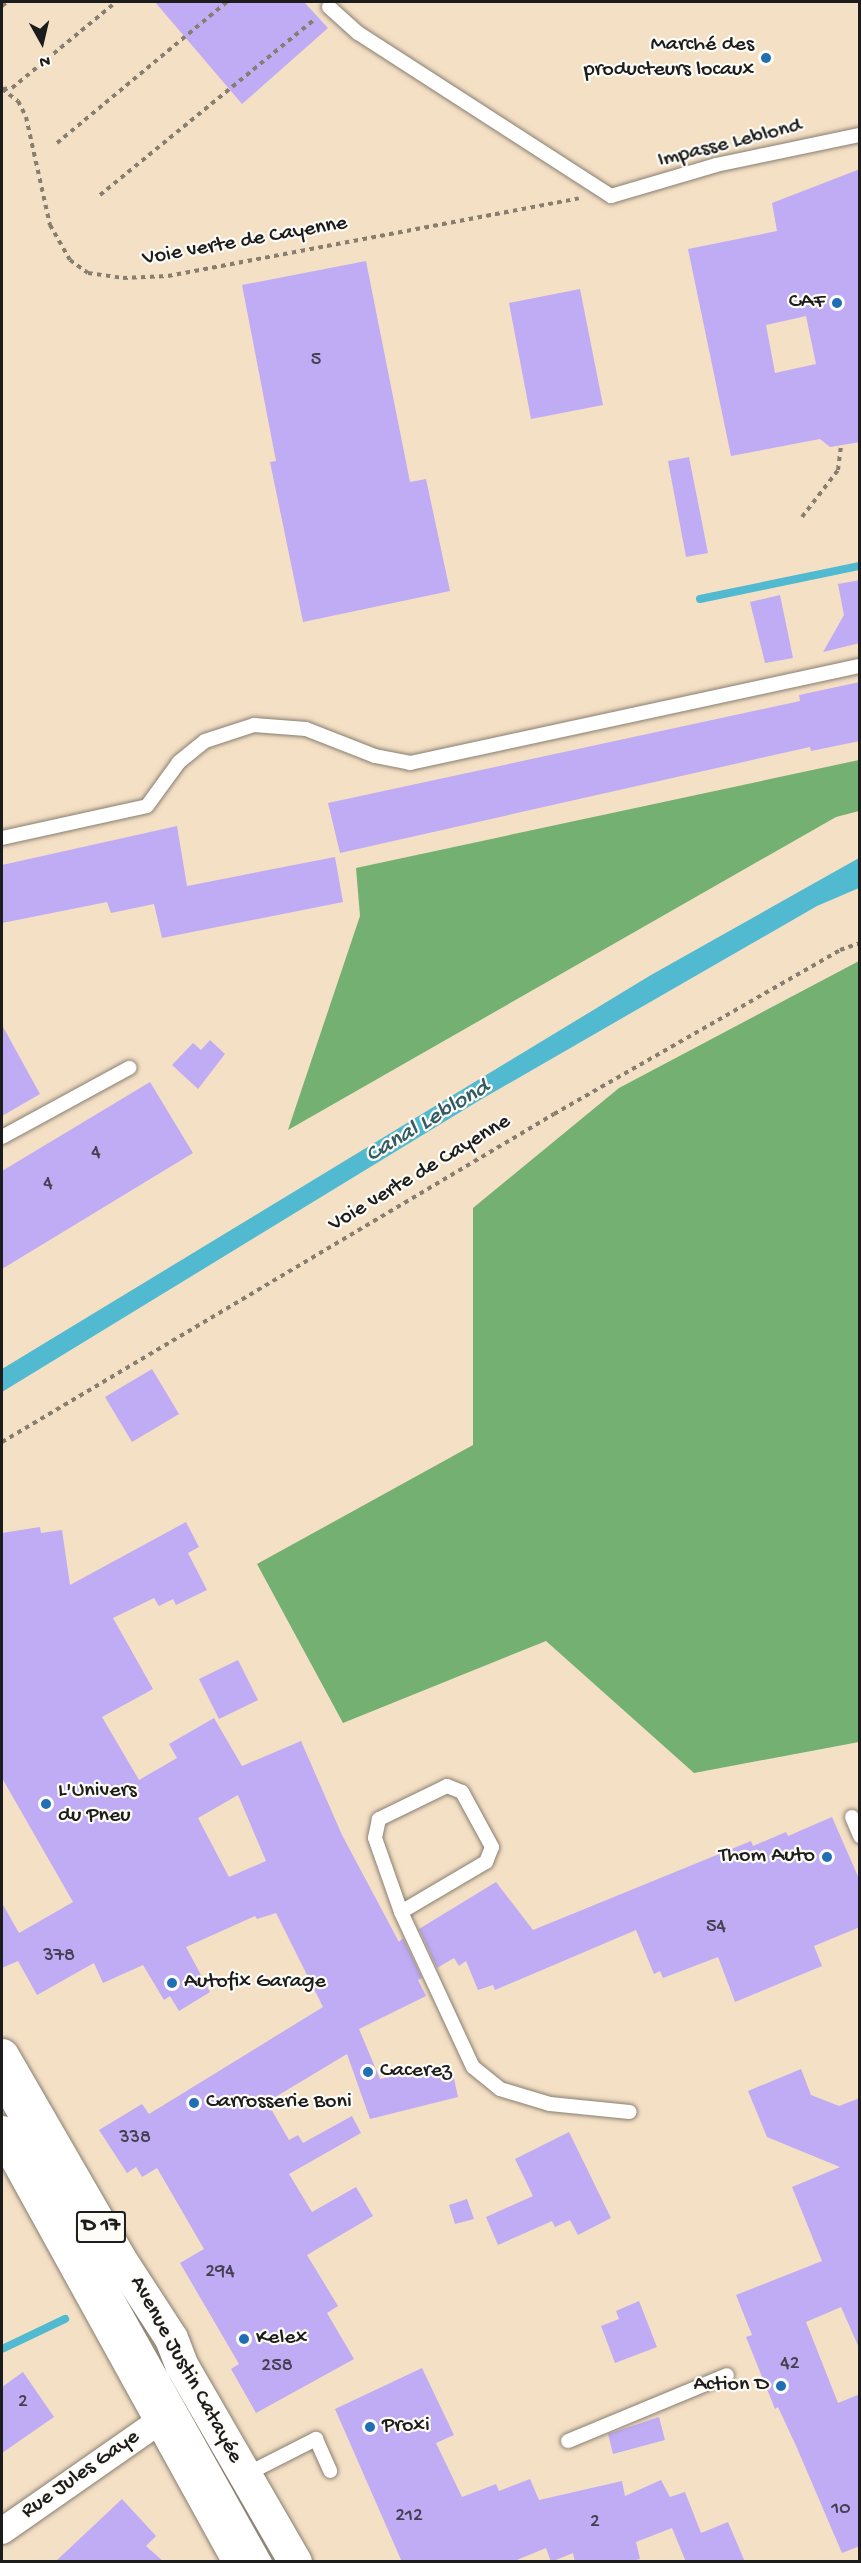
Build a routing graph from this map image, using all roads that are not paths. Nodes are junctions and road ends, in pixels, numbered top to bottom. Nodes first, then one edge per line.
1 (330, 8) road end
2 (860, 135) edge
3 (860, 666) edge
4 (2, 838) edge
5 (129, 1068) dead end
6 (2, 1137) edge
7 (852, 1817) dead end
8 (860, 1836) edge
9 (401, 1912) junction
10 (2, 2055) edge
11 (2, 2092) edge
12 (630, 2112) dead end
13 (2, 2132) edge
14 (727, 2375) dead end
15 (161, 2420) junction
16 (568, 2441) dead end
17 (330, 2471) dead end
18 (244, 2476) junction
19 (2, 2531) edge
20 (239, 2562) edge
21 (265, 2562) edge
22 (295, 2562) edge

1 - 2 lane, Impasse Leblond
3 - 4 lane
5 - 6 lane
7 - 8 lane
9 - 9 lane
9 - 12 lane
10 - 18 main road, Avenue Justin Catayée / D 17
11 - 21 lane
13 - 15 main road, Avenue Justin Catayée / D 17
14 - 16 lane
15 - 19 street, Rue Jules Gaye
15 - 20 main road, Avenue Justin Catayée / D 17
17 - 18 lane
18 - 22 main road, Avenue Justin Catayée / D 17

